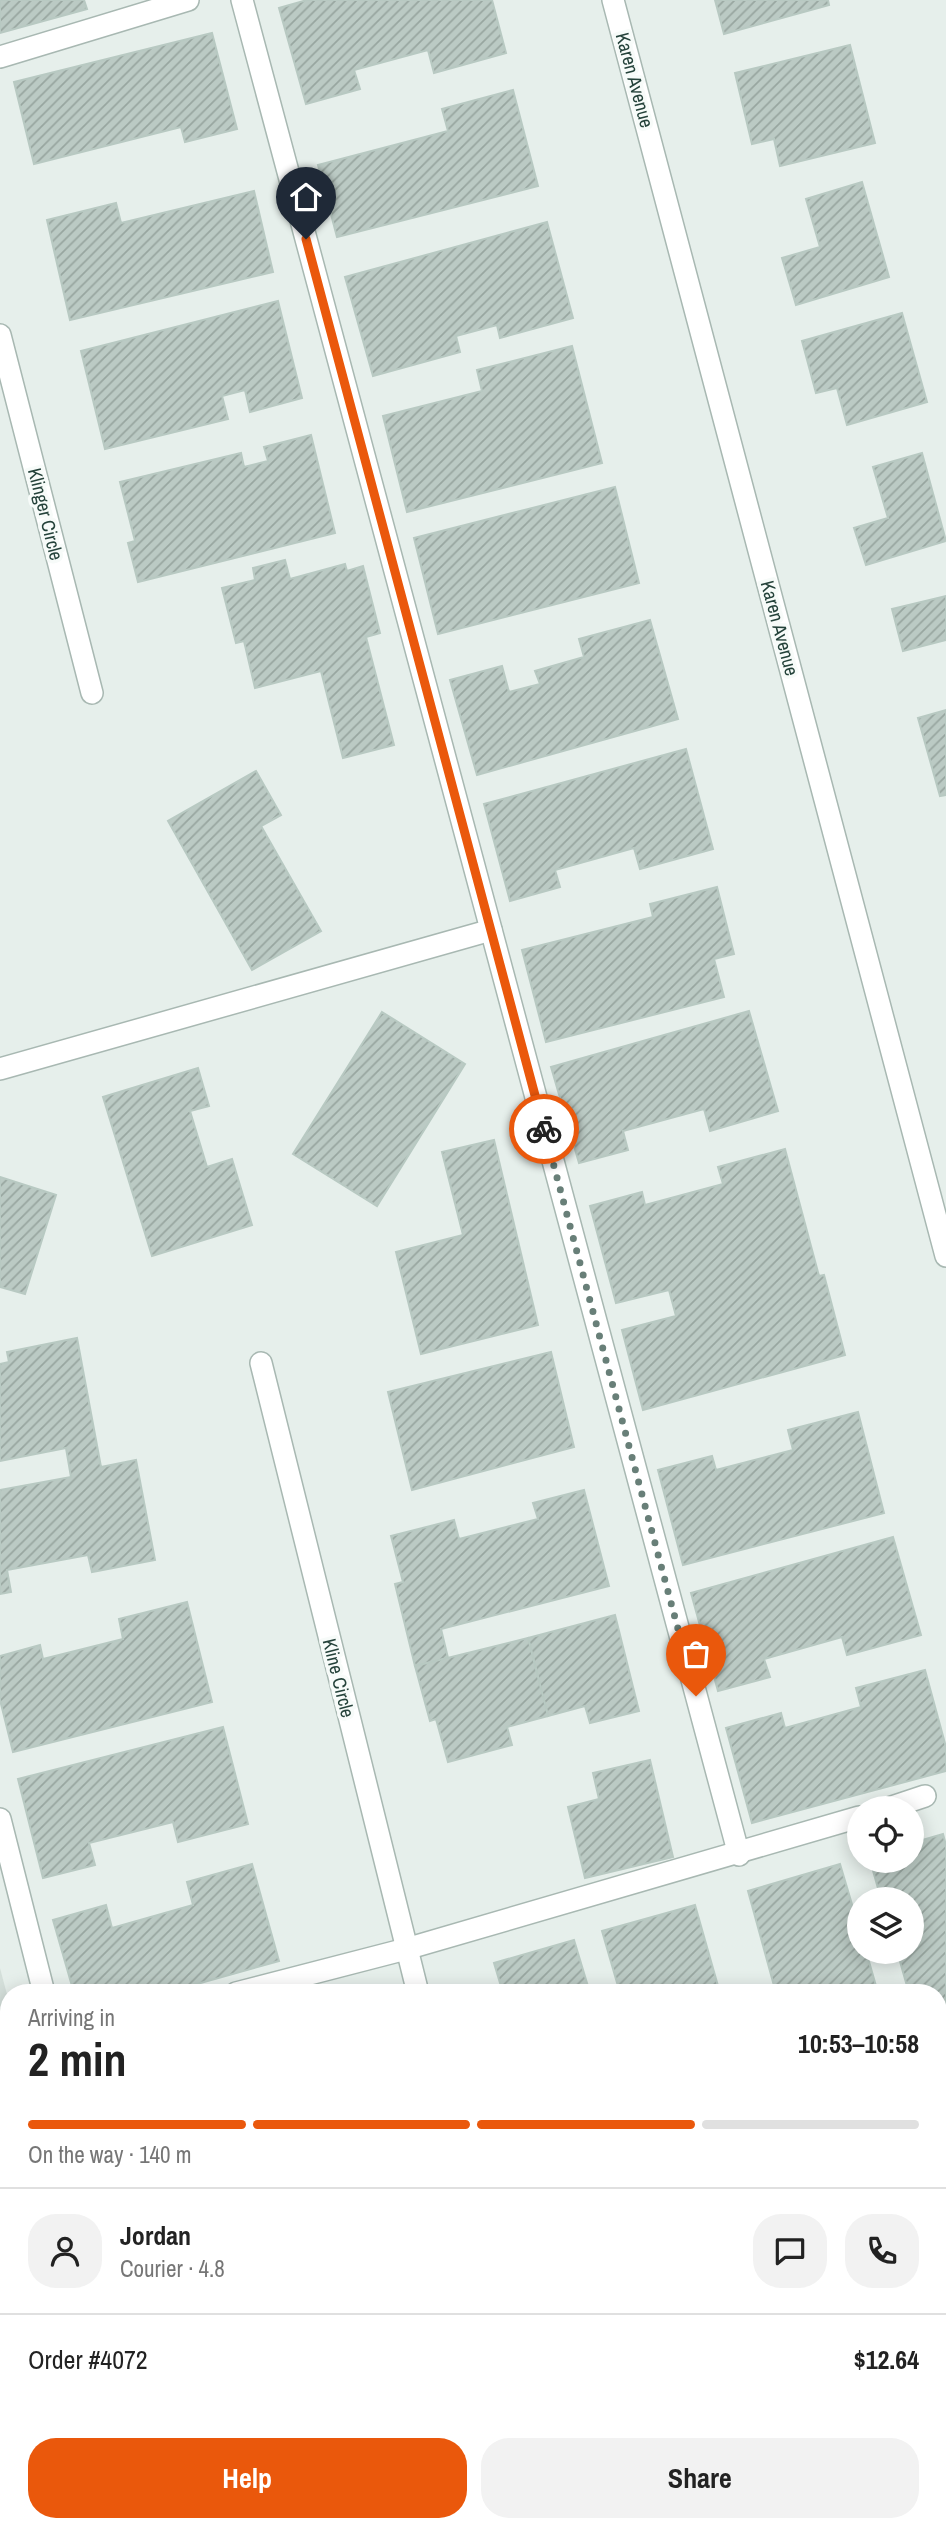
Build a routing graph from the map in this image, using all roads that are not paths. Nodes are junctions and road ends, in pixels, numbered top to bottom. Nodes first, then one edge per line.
1 (188, 0) edge
2 (242, 0) edge
3 (613, 0) edge
4 (0, 57) edge
5 (0, 335) edge
6 (92, 693) dead end
7 (491, 930) junction
8 (0, 1069) edge
9 (946, 1256) edge
10 (261, 1363) dead end
11 (0, 1819) edge
12 (847, 1821) edge
13 (739, 1855) junction
14 (407, 1949) junction
15 (42, 1984) edge
16 (271, 1984) edge
17 (416, 1984) edge

1 - 4 street
2 - 7 street
3 - 9 street, Karen Avenue
5 - 6 street, Klinger Circle
7 - 8 street
7 - 13 street
10 - 14 street, Kline Circle
11 - 15 street
12 - 13 street
13 - 14 street
14 - 16 street
14 - 17 street, Kline Circle

